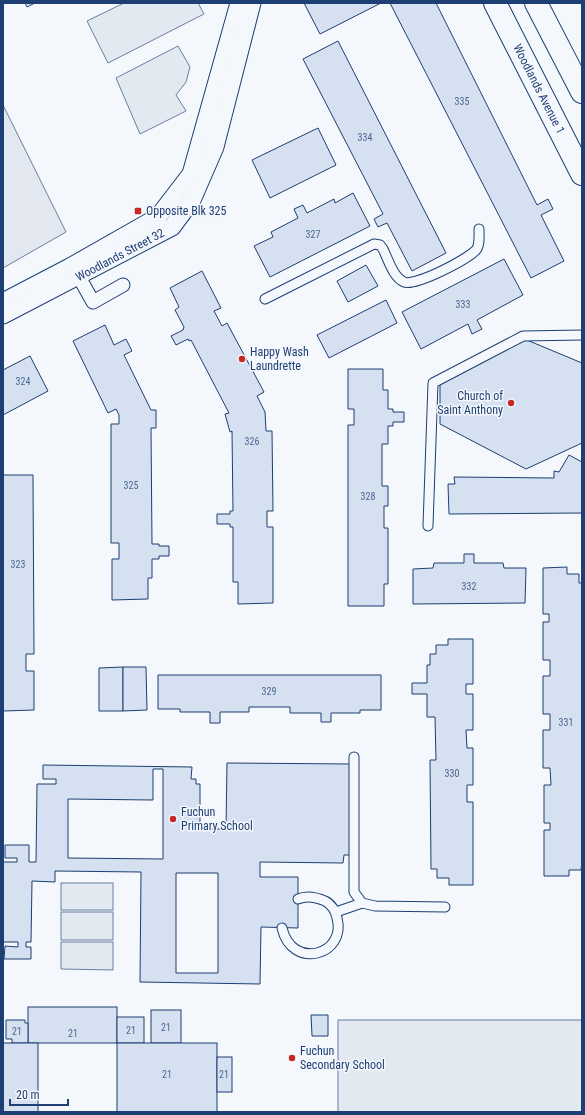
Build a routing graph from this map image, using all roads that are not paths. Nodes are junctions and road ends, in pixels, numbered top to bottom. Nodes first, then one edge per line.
1 (239, 3) edge
2 (252, 3) edge
3 (495, 3) edge
4 (536, 3) edge
5 (582, 92) edge
6 (582, 174) edge
7 (179, 188) junction
8 (192, 200) junction
9 (479, 229) dead end
10 (79, 277) junction
11 (123, 285) dead end
12 (265, 299) dead end
13 (3, 302) edge
14 (3, 315) edge
15 (582, 335) edge
16 (428, 526) dead end
17 (354, 757) dead end
18 (298, 899) dead end
19 (362, 903) junction
20 (445, 906) dead end
21 (336, 912) junction
22 (282, 928) dead end

1 - 7 street, Woodlands Street 32
2 - 8 street, Woodlands Street 32
3 - 6 main road, Woodlands Avenue 1
4 - 5 main road
7 - 8 lane
7 - 13 street, Woodlands Street 32
8 - 10 street, Woodlands Street 32
9 - 12 lane
10 - 11 street
10 - 14 street, Woodlands Street 32
15 - 16 lane
17 - 19 lane
18 - 21 lane
19 - 20 lane
19 - 21 lane
21 - 22 lane

